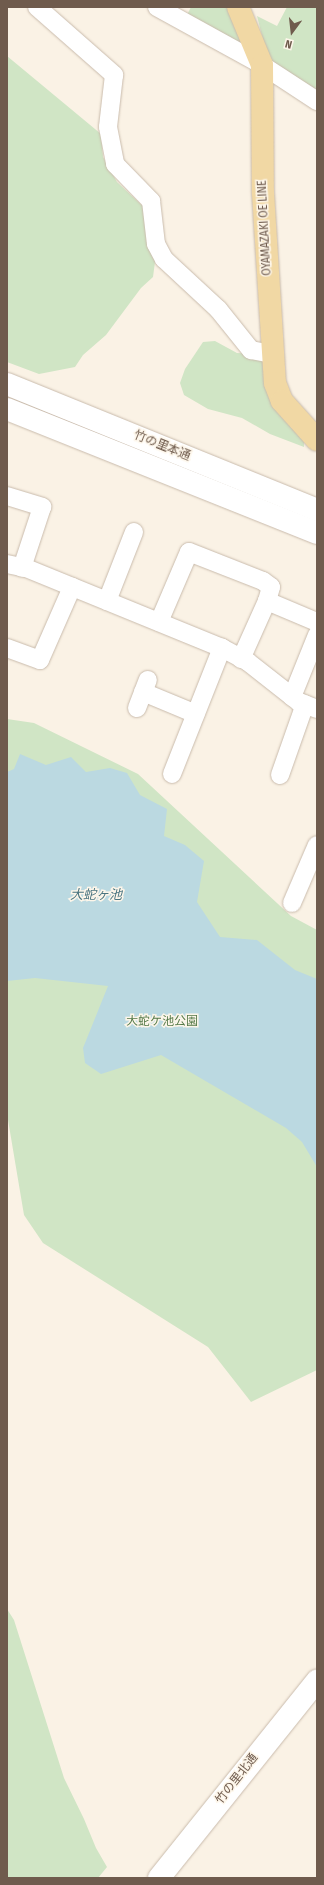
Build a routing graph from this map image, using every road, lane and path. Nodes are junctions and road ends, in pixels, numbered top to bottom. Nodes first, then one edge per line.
1 (37, 7) edge
2 (158, 7) edge
3 (238, 7) edge
4 (262, 65) junction
5 (317, 101) edge
6 (272, 354) junction
7 (7, 384) edge
8 (7, 409) edge
9 (317, 440) edge
10 (7, 496) edge
11 (317, 510) edge
12 (134, 532) dead end
13 (317, 533) edge
14 (15, 566) edge
15 (72, 587) junction
16 (107, 601) junction
17 (267, 601) junction
18 (159, 622) junction
19 (317, 622) edge
20 (317, 635) edge
21 (7, 648) edge
22 (222, 648) junction
23 (241, 659) junction
24 (143, 694) dead end
25 (305, 703) edge
26 (196, 714) junction
27 (172, 774) dead end
28 (280, 775) dead end
29 (317, 845) edge
30 (292, 903) dead end
31 (317, 1681) edge
32 (159, 1878) edge

1 - 6 street
2 - 4 street
3 - 4 main road, OYAMAZAKI OE LINE
4 - 5 street
4 - 6 main road, OYAMAZAKI OE LINE
6 - 9 main road, OYAMAZAKI OE LINE
7 - 11 street, 竹の里本通
8 - 13 street, 竹の里本通
10 - 14 street
12 - 16 street
14 - 15 street
15 - 16 street
15 - 21 street
16 - 18 street
17 - 18 street
17 - 19 street
17 - 23 street
18 - 22 street
20 - 25 street
22 - 23 street
22 - 26 street
23 - 25 street
24 - 26 street
25 - 28 street
26 - 27 street
29 - 30 street
31 - 32 street, 竹の里北通

